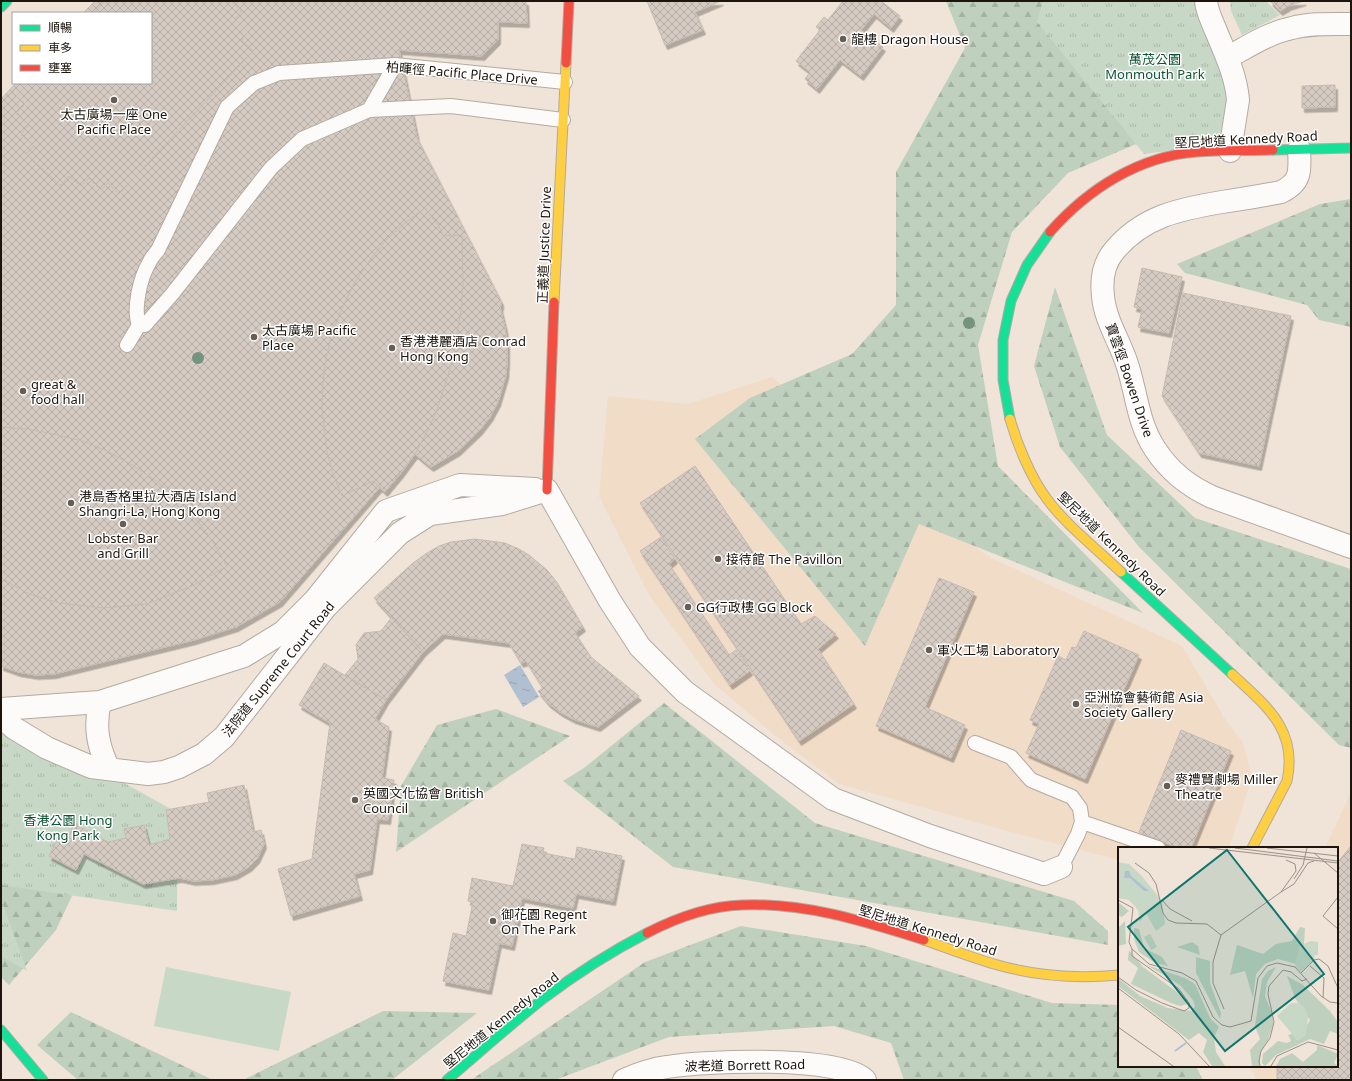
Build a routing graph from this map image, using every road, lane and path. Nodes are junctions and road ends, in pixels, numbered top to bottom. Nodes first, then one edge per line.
1 (7, 1) edge
2 (569, 1) edge
3 (1206, 1) edge
4 (1, 7) edge
5 (1351, 24) edge
6 (1226, 58) junction
7 (395, 65) junction
8 (565, 82) junction
9 (368, 110) junction
10 (563, 120) junction
11 (1351, 148) edge
12 (1299, 149) junction
13 (1230, 152) junction
14 (139, 325) junction
15 (128, 345) dead end
16 (547, 490) junction
17 (1351, 547) edge
18 (100, 702) junction
19 (1, 709) edge
20 (1, 717) edge
21 (975, 743) dead end
22 (109, 769) junction
23 (1082, 822) junction
24 (1155, 847) edge
25 (1253, 847) edge
26 (1061, 867) joint
27 (1118, 975) edge
28 (1, 1030) edge
29 (43, 1080) edge
30 (447, 1080) edge
31 (624, 1080) edge
32 (865, 1080) edge

1 - 4 street
2 - 8 street, 正義道 Justice Drive
3 - 6 street
5 - 6 street
6 - 13 street
7 - 8 lane, 柏暉徑 Pacific Place Drive
7 - 9 lane
7 - 14 lane, 柏暉徑 Pacific Place Drive
8 - 10 street, 正義道 Justice Drive
9 - 10 lane
9 - 14 lane
10 - 16 street, 正義道 Justice Drive
11 - 12 street, 堅尼地道 Kennedy Road
12 - 13 street, 堅尼地道 Kennedy Road
12 - 17 street, 寶雲徑 Bowen Drive
13 - 25 street, 堅尼地道 Kennedy Road
14 - 15 lane
16 - 18 street, 法院道 Supreme Court Road
16 - 22 street, 法院道 Supreme Court Road
16 - 26 street
18 - 19 street, 法院道 Supreme Court Road
18 - 22 street
20 - 22 street, 法院道 Supreme Court Road
21 - 23 lane
23 - 24 lane
23 - 26 lane
27 - 30 street, 堅尼地道 Kennedy Road
28 - 29 street
31 - 32 street, 波老道 Borrett Road

